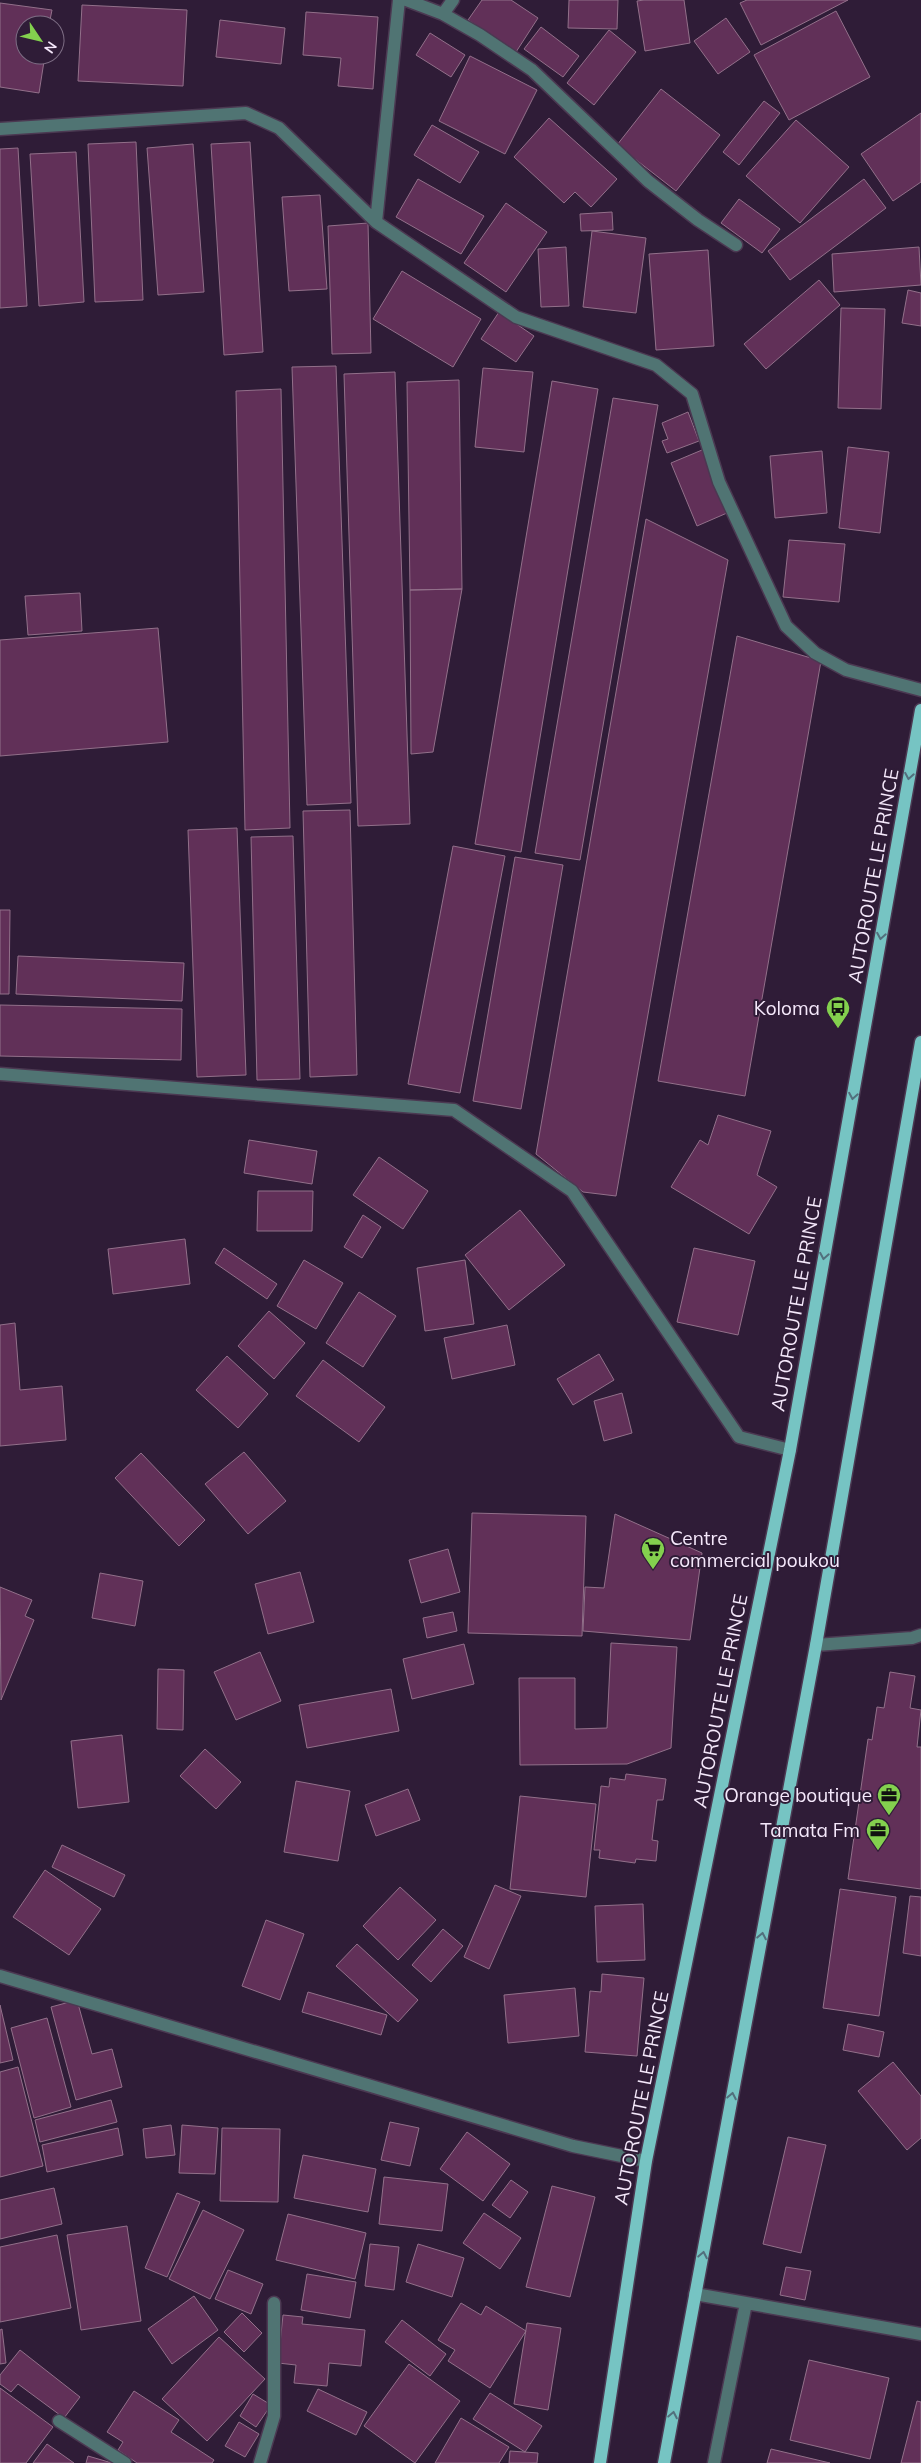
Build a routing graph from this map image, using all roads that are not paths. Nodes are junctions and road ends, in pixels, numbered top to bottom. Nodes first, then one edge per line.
1 (399, 0) edge
2 (406, 0) edge
3 (453, 0) edge
4 (443, 14) junction
5 (0, 129) edge
6 (376, 222) junction
7 (736, 245) dead end
8 (921, 690) edge
9 (921, 710) edge
10 (921, 1042) edge
11 (0, 1074) edge
12 (790, 1450) junction
13 (921, 1635) edge
14 (816, 1645) junction
15 (0, 1976) edge
16 (646, 2161) junction
17 (696, 2294) junction
18 (274, 2302) dead end
19 (746, 2303) junction
20 (921, 2334) edge
21 (59, 2421) dead end
22 (125, 2463) edge
23 (260, 2463) edge
24 (600, 2463) edge
25 (664, 2463) edge
26 (714, 2463) edge

1 - 6 street
2 - 4 street
3 - 4 street
4 - 7 street
5 - 6 street
6 - 8 street
9 -> 12 main road, AUTOROUTE LE PRINCE
10 - 14 main road
11 - 12 street
12 - 16 main road, AUTOROUTE LE PRINCE
13 - 14 street
17 -> 14 main road
15 - 16 street
16 - 24 main road, AUTOROUTE LE PRINCE
17 - 19 street
25 -> 17 main road
18 - 23 street
19 - 20 street
19 - 26 street
21 - 22 street

